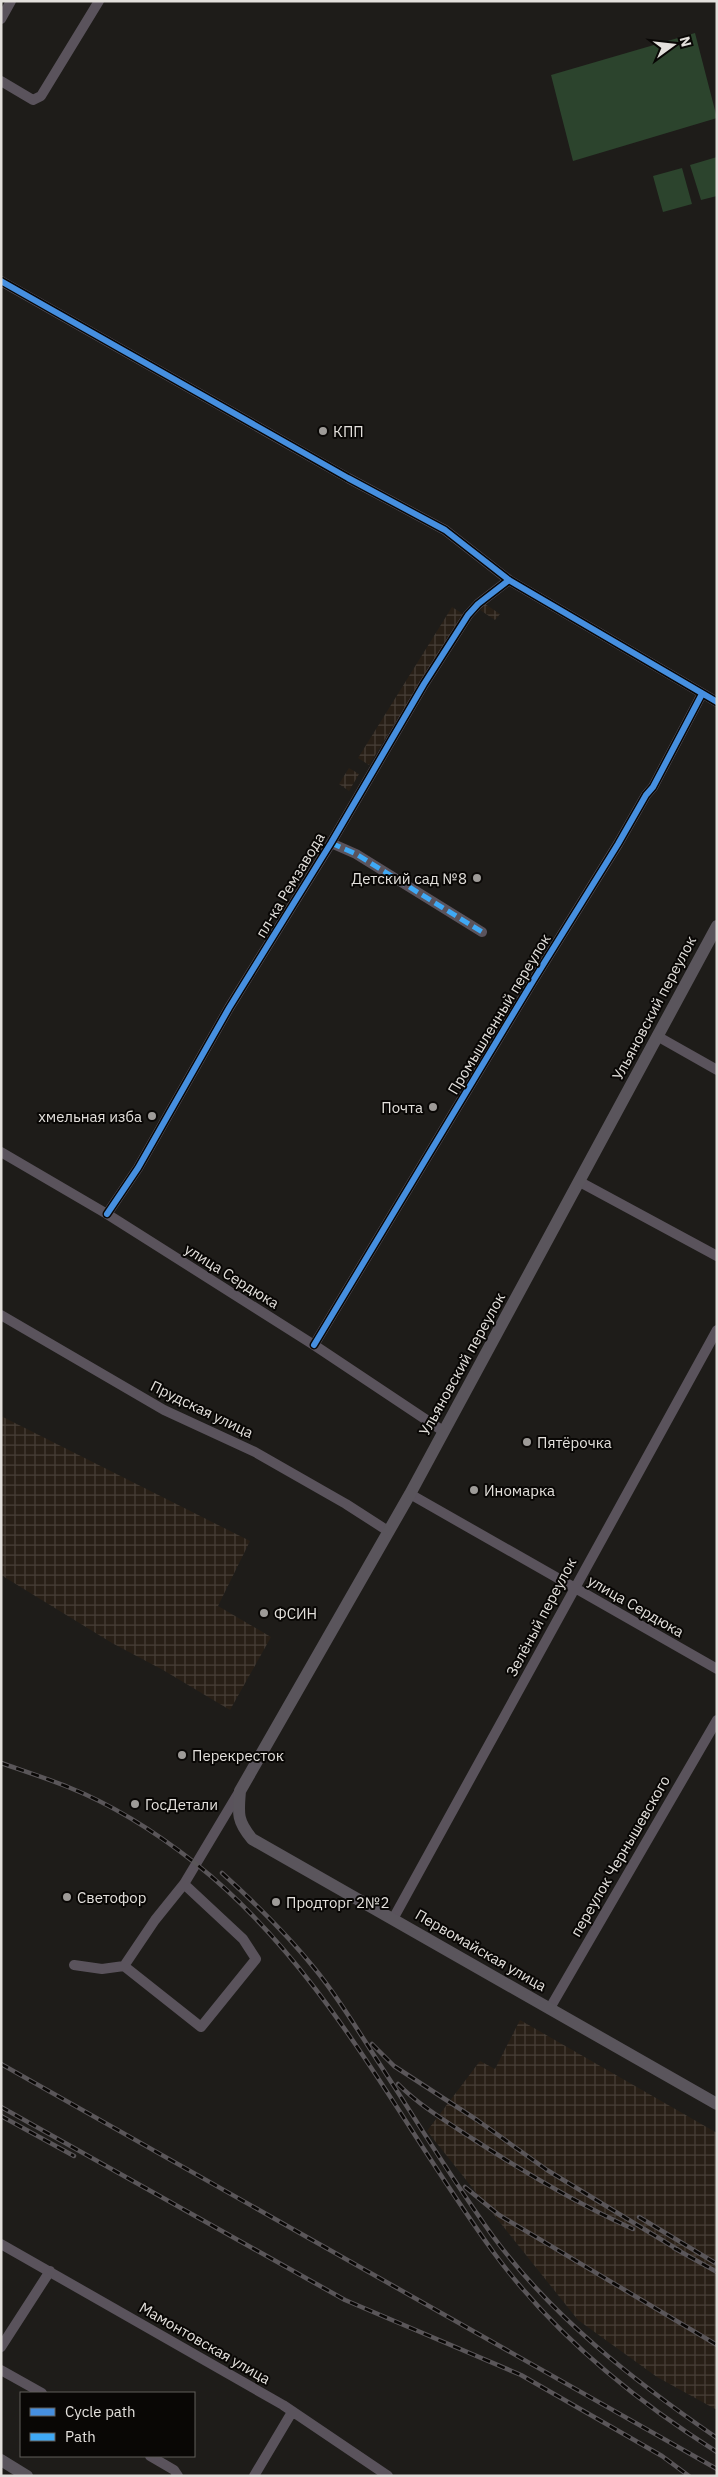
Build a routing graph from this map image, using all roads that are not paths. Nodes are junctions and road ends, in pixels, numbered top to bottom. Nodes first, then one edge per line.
1 (11, 1) edge
2 (99, 1) edge
3 (1, 19) edge
4 (1, 81) edge
5 (1, 281) edge
6 (509, 580) junction
7 (702, 694) junction
8 (717, 702) edge
9 (331, 842) junction
10 (717, 926) edge
11 (482, 932) dead end
12 (657, 1036) junction
13 (717, 1070) edge
14 (1, 1152) edge
15 (580, 1182) junction
16 (108, 1214) junction
17 (717, 1256) edge
18 (1, 1315) edge
19 (717, 1330) edge
20 (314, 1345) junction
21 (444, 1432) junction
22 (410, 1494) junction
23 (388, 1531) junction
24 (574, 1587) junction
25 (717, 1670) edge
26 (717, 1720) edge
27 (240, 1791) junction
28 (238, 1816) joint
29 (184, 1884) junction
30 (393, 1919) junction
31 (74, 1965) dead end
32 (124, 1966) junction
33 (550, 2008) junction
34 (717, 2104) edge
35 (1, 2244) edge
36 (50, 2271) junction
37 (1, 2347) edge
38 (1, 2370) edge
39 (40, 2392) edge
40 (292, 2412) junction
41 (152, 2457) edge
42 (1, 2460) edge
43 (27, 2476) edge
44 (178, 2476) edge
45 (254, 2476) edge
46 (388, 2476) edge

1 - 3 street
2 - 4 street
5 - 6 street
6 - 7 street
6 - 9 street, пл-ка Ремзавода
7 - 8 street
7 - 20 street, Промышленный переулок
9 - 11 street
9 - 16 street, пл-ка Ремзавода
10 - 12 main road, Ульяновский переулок
12 - 13 street
12 - 15 main road, Ульяновский переулок
14 - 16 street, улица Сердюка
15 - 17 street
15 - 21 main road, Ульяновский переулок
16 - 20 street, улица Сердюка
18 - 23 street, Прудская улица
19 - 24 street, Зелёный переулок
20 - 21 street, улица Сердюка
21 - 22 main road, Ульяновский переулок
22 - 23 main road, Ульяновский переулок
22 - 24 street, улица Сердюка
23 - 27 main road, Ульяновский переулок
24 - 25 street, улица Сердюка
24 - 30 street, Зелёный переулок
26 - 33 street, переулок Чернышевского
27 - 28 main road, Ульяновский переулок
27 - 29 street
28 - 30 main road, Первомайская улица
29 - 32 street
29 - 32 street
30 - 33 main road, Первомайская улица
31 - 32 street
33 - 34 main road, Первомайская улица
35 - 36 street, Мамонтовская улица
36 - 37 street
36 - 40 street, Мамонтовская улица
38 - 39 street
40 - 45 street
40 - 46 street, Мамонтовская улица
41 - 44 street
42 - 43 main road

